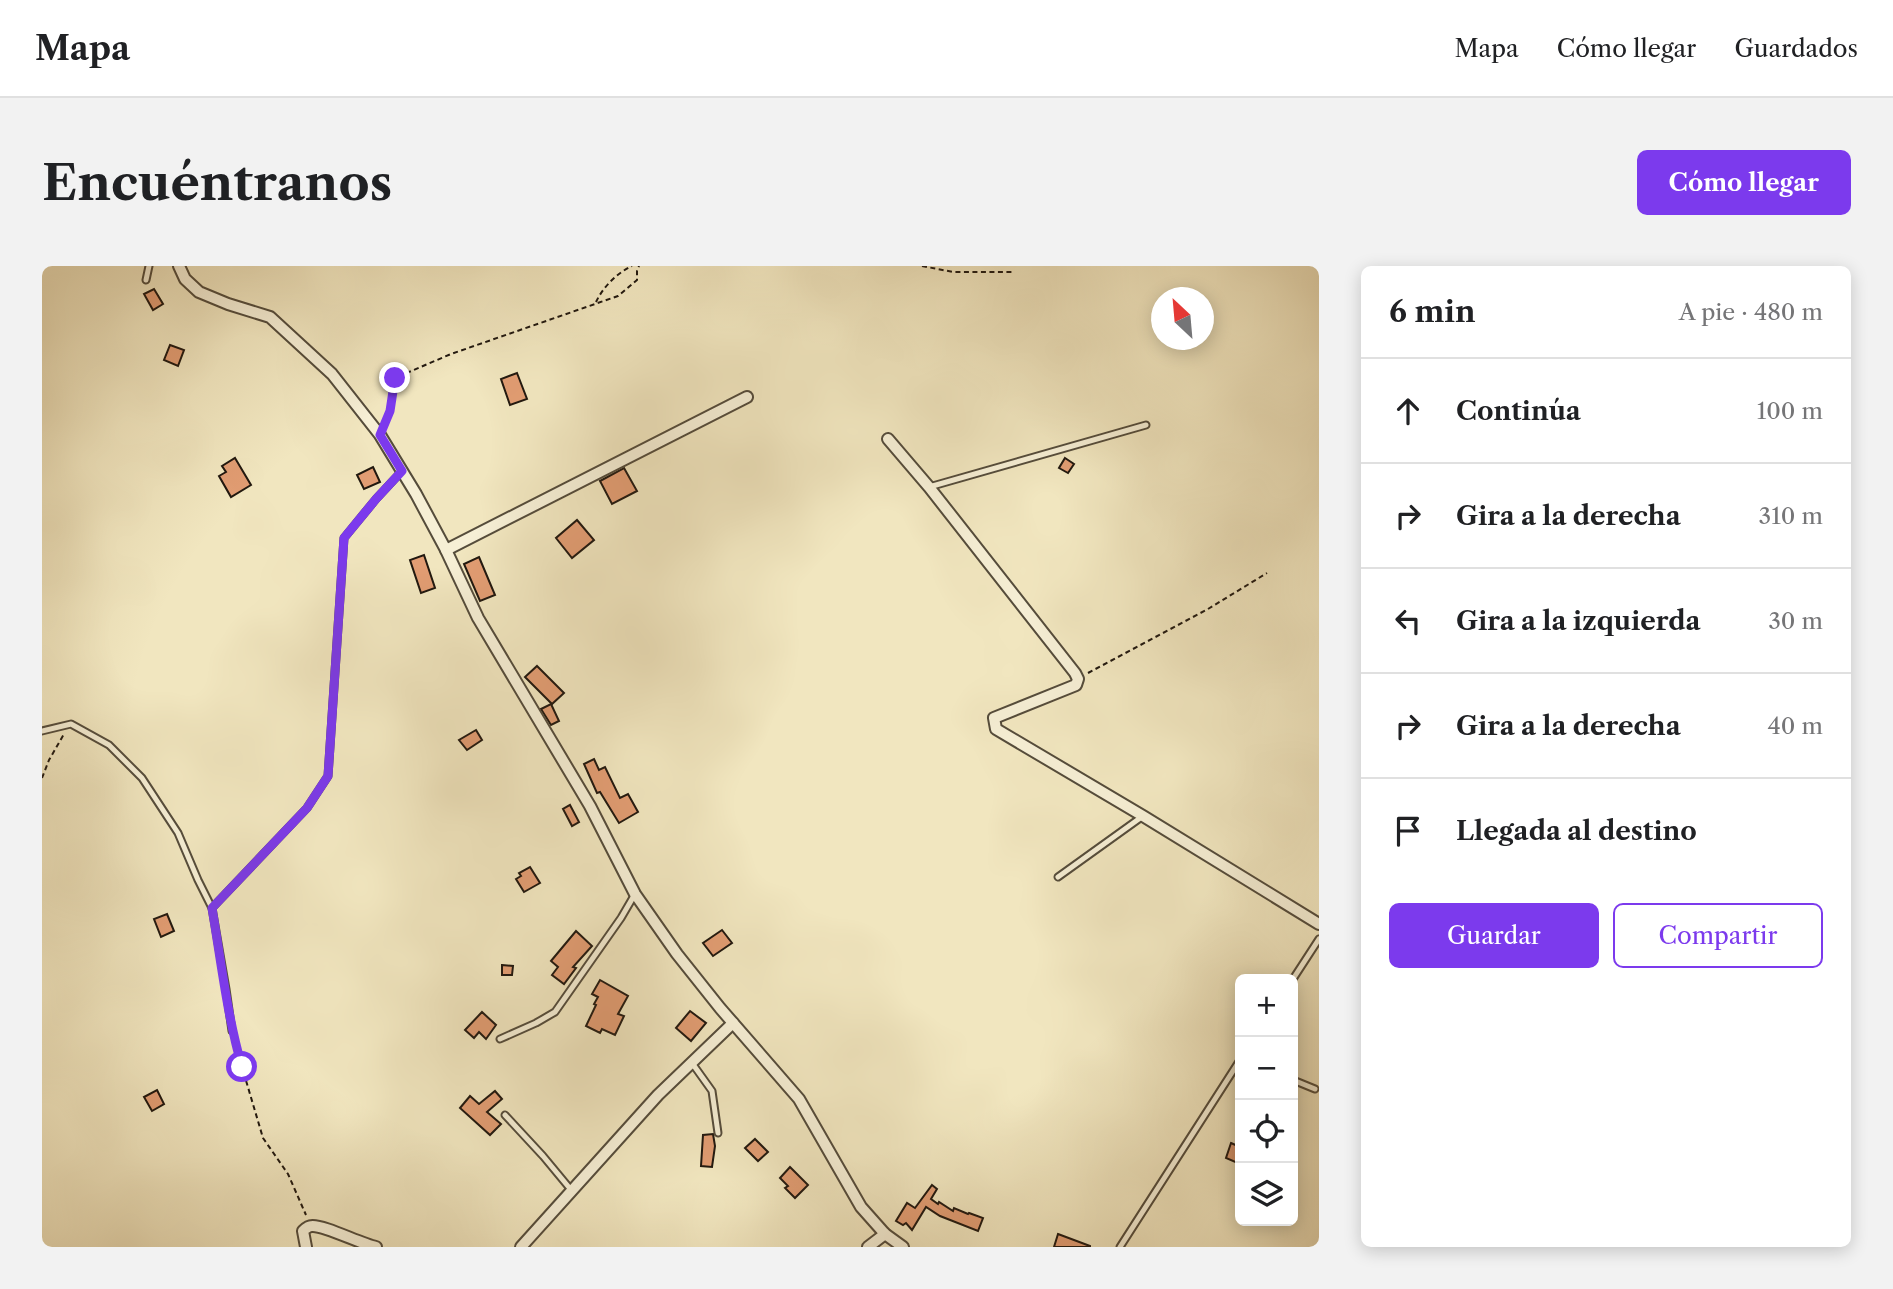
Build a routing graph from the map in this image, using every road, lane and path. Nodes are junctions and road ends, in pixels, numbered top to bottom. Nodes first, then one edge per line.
1 (149, 266) edge
2 (179, 266) edge
3 (632, 266) edge
4 (639, 266) edge
5 (922, 266) edge
6 (1013, 272) dead end
7 (146, 280) dead end
8 (596, 303) junction
9 (747, 397) dead end
10 (1146, 425) dead end
11 (380, 435) junction
12 (888, 439) dead end
13 (402, 471) junction
14 (929, 487) junction
15 (446, 550) junction
16 (1267, 573) dead end
17 (1078, 679) junction
18 (71, 724) junction
19 (42, 731) edge
20 (42, 778) edge
21 (1143, 816) junction
22 (1058, 877) dead end
23 (635, 894) junction
24 (212, 908) junction
25 (1319, 924) edge
26 (1319, 939) edge
27 (1296, 974) edge
28 (733, 1023) junction
29 (232, 1031) joint
30 (500, 1039) dead end
31 (692, 1063) junction
32 (1235, 1069) edge
33 (1298, 1082) edge
34 (1315, 1089) dead end
35 (505, 1115) dead end
36 (718, 1133) dead end
37 (572, 1191) junction
38 (311, 1226) junction
39 (885, 1234) junction
40 (306, 1247) edge
41 (376, 1247) edge
42 (521, 1247) edge
43 (868, 1247) edge
44 (903, 1247) edge
45 (1120, 1247) edge

1 - 7 lane
2 - 11 street
3 - 8 path
4 - 8 path
5 - 6 path
8 - 11 path
9 - 15 street
10 - 14 lane
11 - 13 street
12 - 14 street
13 - 15 street
13 - 24 lane
14 - 17 street
15 - 23 street
16 - 17 path
17 - 21 street
18 - 19 lane
18 - 20 path
18 - 24 lane
21 - 22 lane
21 - 25 street
23 - 28 street
23 - 30 lane
24 - 29 lane
26 - 27 lane
28 - 31 street
28 - 39 street
29 - 38 path
31 - 36 lane
31 - 37 street
32 - 45 lane
33 - 34 lane
35 - 37 lane
37 - 42 street
38 - 40 street
38 - 41 street
39 - 43 street
39 - 44 street

